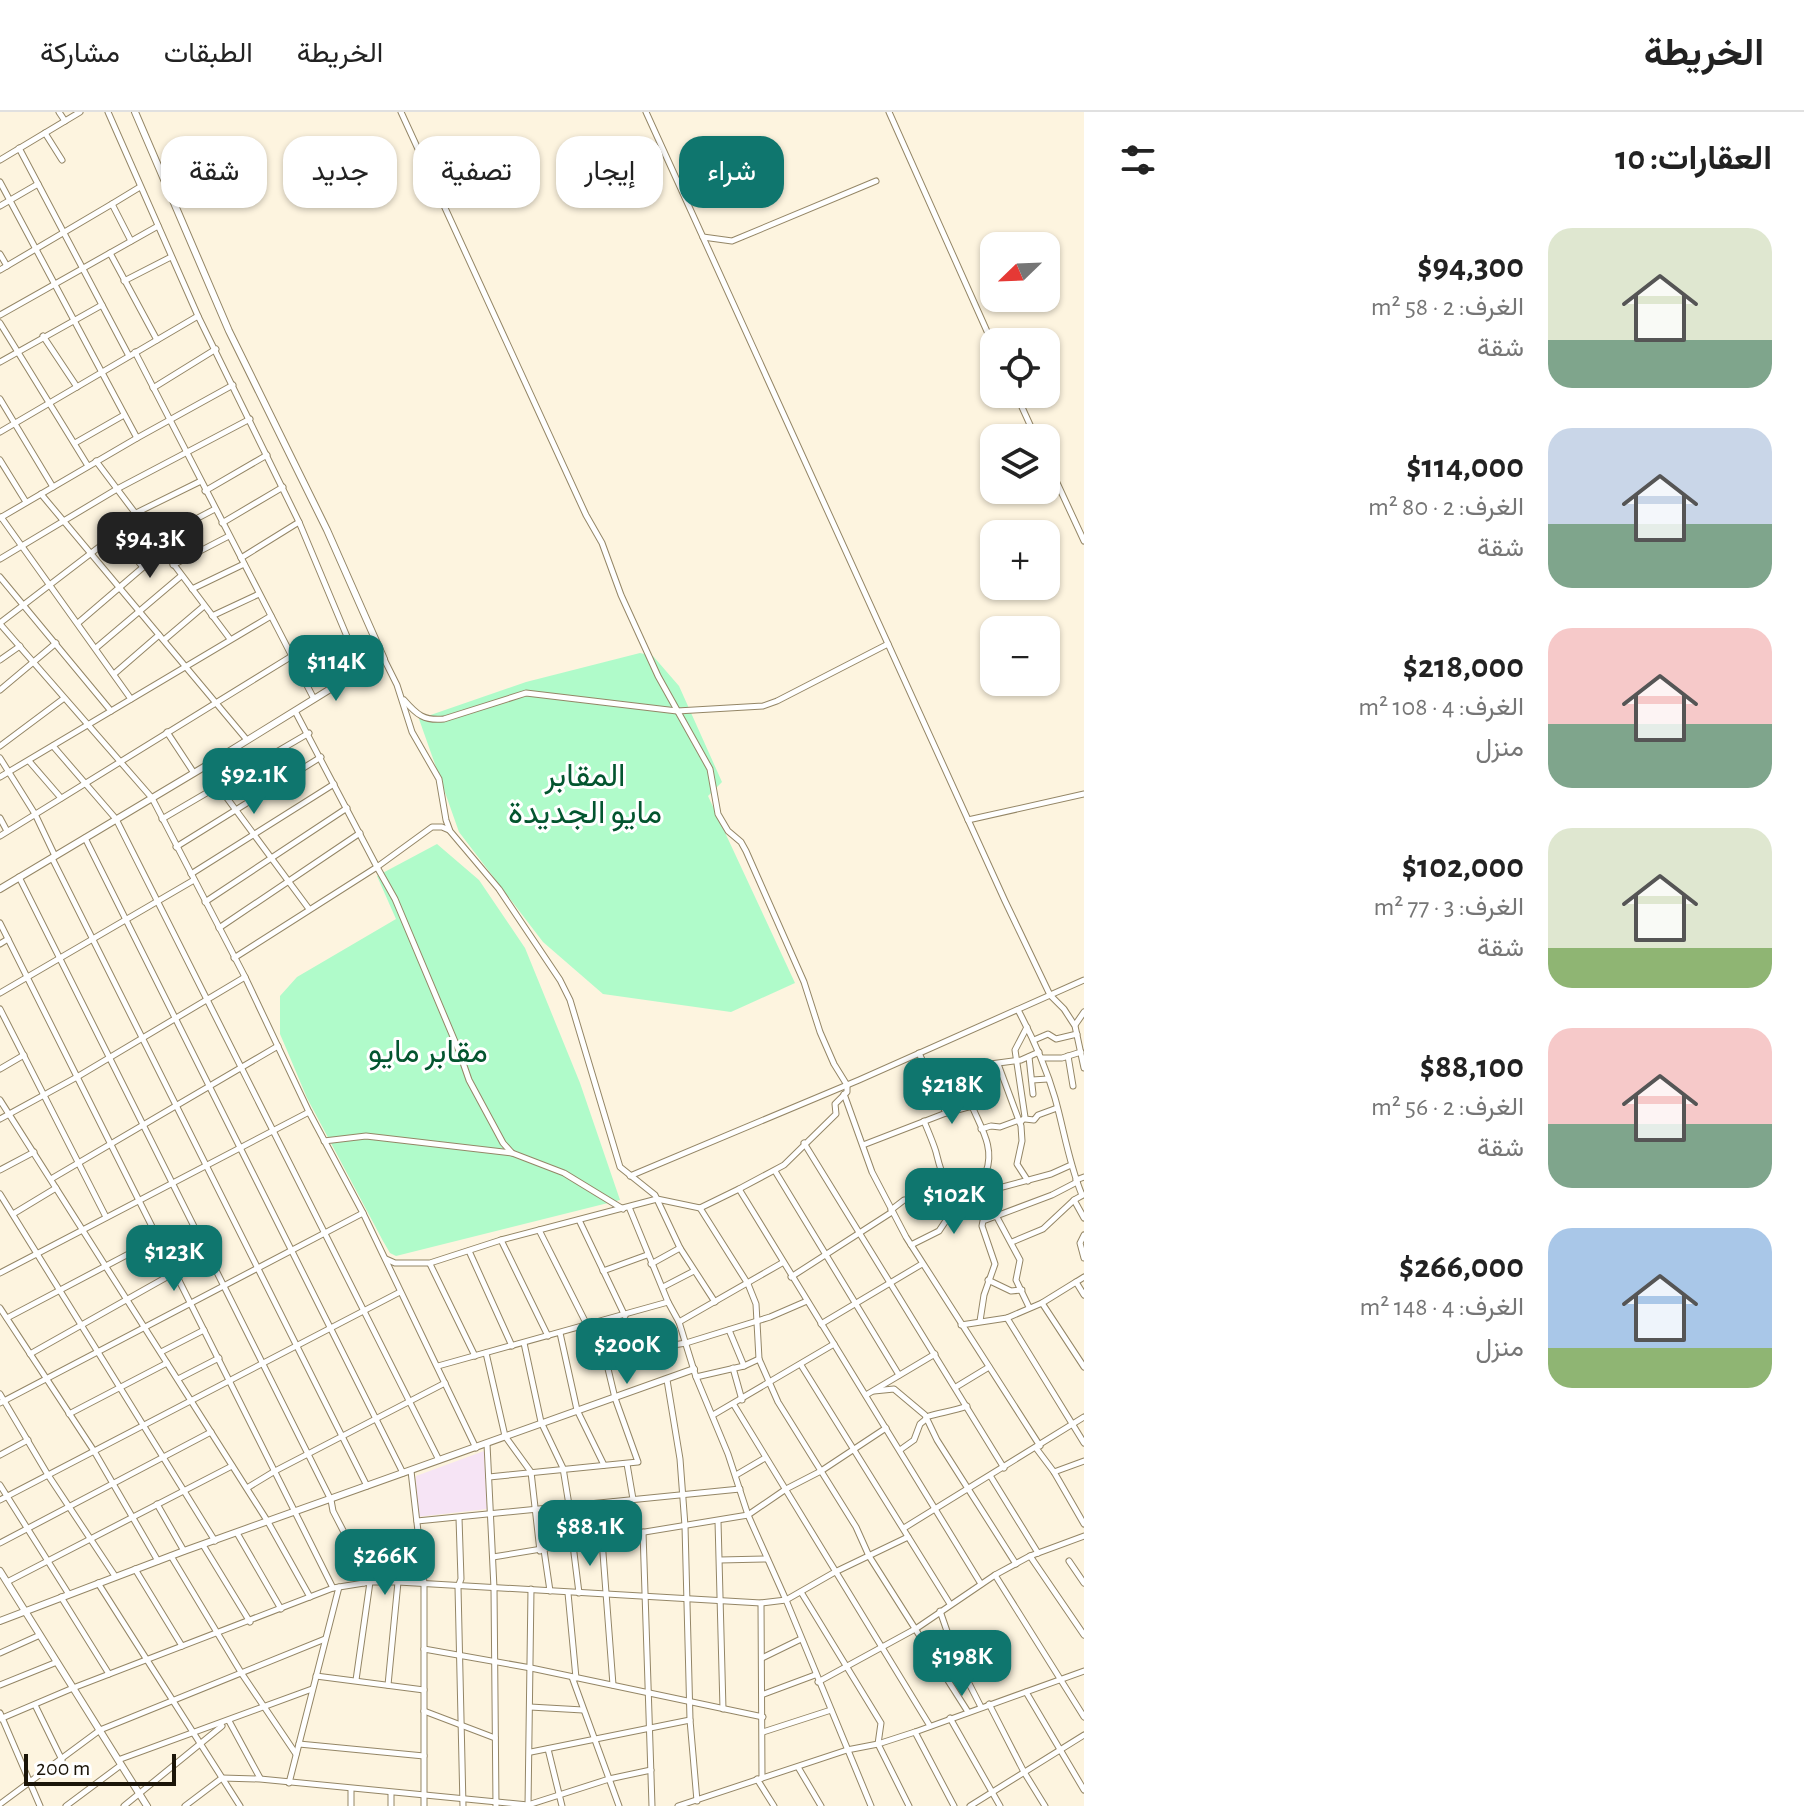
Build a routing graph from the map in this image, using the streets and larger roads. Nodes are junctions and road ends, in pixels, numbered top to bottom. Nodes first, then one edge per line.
1 (59, 112) edge
2 (80, 112) edge
3 (108, 112) edge
4 (135, 112) edge
5 (401, 112) edge
6 (646, 112) edge
7 (889, 112) edge
8 (65, 121) junction
9 (45, 133) junction
10 (19, 148) junction
11 (0, 160) edge
12 (62, 160) dead end
13 (876, 181) dead end
14 (0, 182) edge
15 (38, 184) junction
16 (140, 187) junction
17 (10, 200) junction
18 (112, 204) junction
19 (0, 206) edge
20 (158, 226) junction
21 (65, 233) junction
22 (703, 237) junction
23 (131, 241) junction
24 (35, 248) junction
25 (110, 253) junction
26 (0, 254) edge
27 (171, 257) junction
28 (7, 266) junction
29 (83, 268) junction
30 (0, 270) edge
31 (124, 281) junction
32 (55, 284) junction
33 (102, 305) junction
34 (0, 315) edge
35 (198, 316) junction
36 (74, 320) junction
37 (0, 323) edge
38 (986, 328) edge
39 (43, 336) junction
40 (157, 340) junction
41 (216, 349) junction
42 (17, 352) junction
43 (132, 354) junction
44 (0, 362) edge
45 (101, 372) junction
46 (233, 385) junction
47 (77, 387) junction
48 (153, 388) junction
49 (0, 399) edge
50 (50, 402) junction
51 (124, 415) junction
52 (250, 419) junction
53 (169, 421) junction
54 (15, 423) junction
55 (0, 432) edge
56 (137, 438) junction
57 (75, 443) junction
58 (187, 455) junction
59 (267, 455) junction
60 (0, 460) edge
61 (96, 461) junction
62 (88, 466) junction
63 (201, 481) junction
64 (53, 487) junction
65 (283, 487) junction
66 (117, 489) junction
67 (1060, 489) edge
68 (205, 491) junction
69 (41, 494) junction
70 (26, 502) junction
71 (215, 509) junction
72 (136, 516) junction
73 (1, 518) edge
74 (65, 521) junction
75 (299, 522) junction
76 (222, 523) junction
77 (115, 535) junction
78 (229, 536) junction
79 (154, 541) junction
80 (1084, 541) edge
81 (22, 546) junction
82 (162, 551) junction
83 (91, 554) junction
84 (0, 559) edge
85 (242, 561) junction
86 (173, 565) junction
87 (143, 567) junction
88 (181, 576) junction
89 (0, 577) edge
90 (50, 584) junction
91 (119, 588) junction
92 (192, 589) junction
93 (259, 594) junction
94 (25, 605) junction
95 (204, 606) junction
96 (140, 611) junction
97 (212, 616) junction
98 (271, 616) junction
99 (78, 623) junction
100 (0, 624) edge
101 (162, 637) junction
102 (230, 639) junction
103 (56, 643) junction
104 (888, 644) junction
105 (20, 646) junction
106 (96, 648) junction
107 (292, 656) junction
108 (384, 659) junction
109 (0, 660) edge
110 (35, 664) junction
111 (184, 667) junction
112 (361, 670) junction
113 (114, 674) junction
114 (0, 690) edge
115 (401, 696) junction
116 (63, 699) junction
117 (131, 699) junction
118 (314, 699) junction
119 (214, 704) junction
120 (111, 711) junction
121 (295, 711) junction
122 (677, 711) junction
123 (88, 725) junction
124 (167, 732) junction
125 (309, 733) junction
126 (247, 740) junction
127 (0, 746) edge
128 (53, 746) junction
129 (321, 757) junction
130 (0, 758) edge
131 (29, 761) junction
132 (118, 762) junction
133 (204, 767) junction
134 (10, 772) junction
135 (194, 773) junction
136 (0, 777) edge
137 (85, 783) junction
138 (334, 784) junction
139 (217, 786) junction
140 (1084, 794) edge
141 (61, 798) junction
142 (152, 798) junction
143 (347, 808) junction
144 (235, 811) junction
145 (35, 814) junction
146 (0, 818) edge
147 (116, 819) junction
148 (162, 819) junction
149 (968, 820) junction
150 (8, 831) junction
151 (450, 831) junction
152 (360, 833) junction
153 (253, 834) junction
154 (0, 836) edge
155 (85, 838) junction
156 (176, 847) junction
157 (54, 857) junction
158 (270, 858) junction
159 (377, 867) junction
160 (19, 877) junction
161 (192, 877) junction
162 (289, 882) junction
163 (0, 889) edge
164 (159, 900) junction
165 (205, 902) junction
166 (309, 909) junction
167 (126, 919) junction
168 (0, 923) edge
169 (219, 928) junction
170 (8, 939) junction
171 (94, 939) junction
172 (0, 944) edge
173 (61, 958) junction
174 (234, 958) junction
175 (27, 977) junction
176 (245, 977) junction
177 (1084, 980) edge
178 (0, 993) edge
179 (1050, 995) junction
180 (208, 1000) junction
181 (0, 1009) edge
182 (1018, 1010) junction
183 (1084, 1012) edge
184 (175, 1019) junction
185 (1075, 1026) junction
186 (1027, 1027) junction
187 (1077, 1034) junction
188 (143, 1038) junction
189 (1034, 1040) junction
190 (278, 1046) junction
191 (919, 1053) junction
192 (24, 1055) junction
193 (1040, 1055) junction
194 (1082, 1055) edge
195 (1068, 1056) junction
196 (110, 1057) junction
197 (1029, 1057) junction
198 (1015, 1059) junction
199 (998, 1064) junction
200 (241, 1067) junction
201 (1084, 1068) edge
202 (0, 1069) edge
203 (77, 1077) junction
204 (1048, 1079) junction
205 (931, 1080) junction
206 (1032, 1080) junction
207 (847, 1085) junction
208 (208, 1086) junction
209 (1073, 1086) dead end
210 (844, 1094) junction
211 (1033, 1094) dead end
212 (44, 1095) junction
213 (0, 1100) edge
214 (176, 1106) junction
215 (1057, 1108) junction
216 (309, 1112) junction
217 (946, 1113) junction
218 (9, 1114) junction
219 (0, 1119) edge
220 (924, 1121) junction
221 (1021, 1121) junction
222 (144, 1125) junction
223 (981, 1129) junction
224 (273, 1130) junction
225 (324, 1141) junction
226 (804, 1143) junction
227 (113, 1144) junction
228 (863, 1145) junction
229 (239, 1147) junction
230 (34, 1152) junction
231 (512, 1153) junction
232 (78, 1164) junction
233 (205, 1165) junction
234 (1071, 1165) junction
235 (0, 1170) edge
236 (775, 1171) junction
237 (986, 1172) dead end
238 (629, 1176) junction
239 (1084, 1177) edge
240 (51, 1179) junction
241 (1028, 1181) junction
242 (1076, 1181) junction
243 (172, 1182) junction
244 (56, 1188) junction
245 (950, 1188) junction
246 (739, 1189) junction
247 (984, 1193) junction
248 (0, 1194) edge
249 (1083, 1195) edge
250 (971, 1196) junction
251 (139, 1199) junction
252 (657, 1199) junction
253 (1074, 1200) junction
254 (626, 1208) junction
255 (700, 1208) junction
256 (892, 1211) junction
257 (11, 1212) junction
258 (363, 1213) junction
259 (0, 1216) edge
260 (996, 1216) junction
261 (106, 1217) junction
262 (1084, 1218) edge
263 (579, 1219) junction
264 (83, 1229) junction
265 (539, 1230) junction
266 (324, 1232) junction
267 (859, 1233) junction
268 (1084, 1235) edge
269 (157, 1239) junction
270 (501, 1240) junction
271 (1012, 1242) junction
272 (911, 1245) junction
273 (680, 1248) junction
274 (291, 1250) junction
275 (469, 1251) junction
276 (36, 1254) junction
277 (647, 1255) junction
278 (826, 1256) junction
279 (1084, 1258) edge
280 (386, 1259) junction
281 (430, 1263) junction
282 (783, 1263) junction
283 (651, 1264) junction
284 (922, 1264) junction
285 (106, 1266) junction
286 (257, 1267) junction
287 (603, 1271) junction
288 (694, 1271) junction
289 (0, 1273) edge
290 (174, 1273) junction
291 (791, 1277) junction
292 (1084, 1277) edge
293 (988, 1280) junction
294 (1076, 1282) junction
295 (891, 1283) junction
296 (224, 1284) junction
297 (748, 1284) junction
298 (662, 1287) junction
299 (1022, 1290) junction
300 (59, 1291) junction
301 (400, 1292) junction
302 (1084, 1295) edge
303 (127, 1298) junction
304 (807, 1301) junction
305 (189, 1302) junction
306 (668, 1302) junction
307 (715, 1302) junction
308 (1042, 1303) junction
309 (855, 1304) junction
310 (1029, 1307) junction
311 (0, 1308) edge
312 (365, 1309) junction
313 (625, 1316) junction
314 (7, 1318) junction
315 (1007, 1318) junction
316 (756, 1320) junction
317 (980, 1321) junction
318 (679, 1322) junction
319 (80, 1323) junction
320 (597, 1323) junction
321 (821, 1324) junction
322 (587, 1325) junction
323 (961, 1325) junction
324 (144, 1326) junction
325 (330, 1327) junction
326 (204, 1330) junction
327 (729, 1330) junction
328 (560, 1333) junction
329 (548, 1336) junction
330 (524, 1343) junction
331 (686, 1343) junction
332 (297, 1344) junction
333 (834, 1344) junction
334 (512, 1346) junction
335 (98, 1350) junction
336 (161, 1352) junction
337 (486, 1353) junction
338 (30, 1354) junction
339 (935, 1354) junction
340 (475, 1356) junction
341 (605, 1356) junction
342 (219, 1358) junction
343 (759, 1359) junction
344 (264, 1362) junction
345 (167, 1363) junction
346 (801, 1365) junction
347 (744, 1366) junction
348 (437, 1367) junction
349 (989, 1367) junction
350 (1084, 1367) edge
351 (733, 1368) junction
352 (695, 1373) junction
353 (899, 1375) junction
354 (45, 1379) junction
355 (178, 1379) junction
356 (230, 1379) junction
357 (667, 1380) junction
358 (445, 1383) junction
359 (770, 1384) junction
360 (956, 1387) junction
361 (122, 1388) junction
362 (874, 1391) junction
363 (0, 1394) edge
364 (866, 1395) junction
365 (615, 1398) junction
366 (191, 1400) junction
367 (742, 1400) junction
368 (410, 1401) junction
369 (2, 1402) edge
370 (734, 1405) junction
371 (967, 1406) junction
372 (577, 1410) junction
373 (69, 1414) junction
374 (713, 1415) junction
375 (1084, 1417) edge
376 (926, 1418) junction
377 (376, 1420) junction
378 (541, 1422) junction
379 (144, 1424) junction
380 (1072, 1424) junction
381 (886, 1428) junction
382 (211, 1432) junction
383 (505, 1436) junction
384 (344, 1437) junction
385 (28, 1440) junction
386 (1084, 1443) edge
387 (487, 1444) junction
388 (1038, 1447) junction
389 (476, 1448) junction
390 (853, 1449) junction
391 (900, 1450) junction
392 (94, 1451) junction
393 (0, 1455) edge
394 (308, 1455) junction
395 (164, 1457) junction
396 (765, 1458) junction
397 (439, 1460) junction
398 (1084, 1461) edge
399 (627, 1464) junction
400 (604, 1465) junction
401 (232, 1466) junction
402 (563, 1468) junction
403 (1004, 1468) junction
404 (275, 1471) junction
405 (821, 1471) junction
406 (407, 1472) junction
407 (531, 1472) junction
408 (1054, 1472) junction
409 (48, 1475) junction
410 (736, 1475) junction
411 (489, 1477) junction
412 (991, 1477) junction
413 (112, 1482) junction
414 (0, 1485) edge
415 (367, 1486) junction
416 (247, 1488) junction
417 (740, 1489) junction
418 (786, 1489) junction
419 (970, 1489) junction
420 (184, 1490) junction
421 (682, 1494) junction
422 (7, 1497) junction
423 (633, 1499) junction
424 (0, 1500) edge
425 (331, 1500) junction
426 (613, 1502) junction
427 (157, 1504) junction
428 (68, 1505) junction
429 (569, 1505) junction
430 (535, 1510) junction
431 (937, 1510) junction
432 (295, 1511) junction
433 (490, 1514) junction
434 (748, 1515) junction
435 (131, 1517) junction
436 (459, 1518) junction
437 (417, 1521) junction
438 (718, 1521) junction
439 (268, 1522) junction
440 (1084, 1524) edge
441 (685, 1526) junction
442 (27, 1528) junction
443 (904, 1528) junction
444 (643, 1532) junction
445 (237, 1533) junction
446 (1084, 1536) edge
447 (908, 1537) junction
448 (90, 1538) junction
449 (621, 1538) junction
450 (602, 1540) junction
451 (215, 1541) junction
452 (0, 1543) edge
453 (203, 1545) junction
454 (573, 1545) junction
455 (542, 1550) junction
456 (184, 1551) junction
457 (1038, 1553) junction
458 (171, 1556) junction
459 (869, 1556) junction
460 (1030, 1556) junction
461 (493, 1557) junction
462 (767, 1559) junction
463 (47, 1560) junction
464 (719, 1560) junction
465 (158, 1561) junction
466 (1069, 1561) dead end
467 (1016, 1564) junction
468 (135, 1569) junction
469 (835, 1572) junction
470 (995, 1575) junction
471 (2, 1576) edge
472 (115, 1576) junction
473 (367, 1582) junction
474 (398, 1582) junction
475 (98, 1583) junction
476 (424, 1583) junction
477 (1084, 1583) edge
478 (981, 1584) junction
479 (336, 1587) junction
480 (458, 1587) junction
481 (494, 1588) junction
482 (531, 1589) junction
483 (550, 1591) junction
484 (801, 1592) junction
485 (68, 1593) junction
486 (568, 1593) junction
487 (579, 1593) junction
488 (60, 1596) junction
489 (607, 1596) junction
490 (310, 1597) junction
491 (646, 1598) junction
492 (686, 1599) junction
493 (786, 1600) junction
494 (722, 1602) junction
495 (761, 1603) junction
496 (950, 1604) junction
497 (281, 1609) junction
498 (940, 1611) junction
499 (24, 1612) junction
500 (0, 1621) edge
501 (250, 1622) junction
502 (917, 1628) junction
503 (216, 1633) junction
504 (40, 1635) junction
505 (1084, 1635) edge
506 (325, 1639) junction
507 (801, 1639) junction
508 (182, 1646) junction
509 (879, 1647) junction
510 (424, 1649) junction
511 (0, 1653) edge
512 (459, 1655) junction
513 (762, 1658) junction
514 (147, 1659) junction
515 (57, 1662) junction
516 (494, 1662) junction
517 (846, 1667) junction
518 (531, 1668) junction
519 (1084, 1671) edge
520 (109, 1674) junction
521 (242, 1674) junction
522 (815, 1675) junction
523 (316, 1676) junction
524 (574, 1678) junction
525 (1062, 1679) junction
526 (356, 1680) junction
527 (818, 1682) junction
528 (0, 1685) edge
529 (388, 1685) junction
530 (613, 1685) junction
531 (73, 1688) junction
532 (312, 1689) junction
533 (424, 1690) junction
534 (648, 1692) junction
535 (1026, 1692) junction
536 (763, 1694) junction
537 (173, 1700) junction
538 (689, 1702) junction
539 (989, 1704) junction
540 (35, 1705) junction
541 (263, 1707) junction
542 (530, 1707) junction
543 (981, 1707) junction
544 (723, 1709) junction
545 (583, 1710) junction
546 (831, 1710) junction
547 (424, 1711) junction
548 (968, 1712) junction
549 (1, 1717) edge
550 (763, 1717) junction
551 (1084, 1717) edge
552 (950, 1718) junction
553 (690, 1720) junction
554 (227, 1722) junction
555 (930, 1726) junction
556 (462, 1727) junction
557 (649, 1729) junction
558 (100, 1730) junction
559 (193, 1732) junction
560 (763, 1732) junction
561 (915, 1732) junction
562 (1084, 1735) edge
563 (495, 1738) junction
564 (593, 1739) junction
565 (299, 1744) junction
566 (878, 1744) junction
567 (202, 1745) junction
568 (548, 1749) junction
569 (847, 1750) junction
570 (1058, 1750) junction
571 (531, 1752) junction
572 (296, 1754) junction
573 (424, 1756) junction
574 (62, 1760) junction
575 (119, 1763) junction
576 (798, 1767) junction
577 (651, 1770) junction
578 (1024, 1772) junction
579 (222, 1778) junction
580 (760, 1778) junction
581 (260, 1779) junction
582 (609, 1779) junction
583 (289, 1783) junction
584 (30, 1784) junction
585 (351, 1789) junction
586 (1084, 1790) edge
587 (992, 1792) junction
588 (391, 1793) junction
589 (140, 1794) junction
590 (425, 1795) junction
591 (559, 1796) junction
592 (1, 1801) edge
593 (697, 1801) junction
594 (463, 1803) edge
595 (496, 1805) edge
596 (683, 1805) edge
597 (40, 1806) edge
598 (66, 1806) edge
599 (124, 1806) edge
600 (147, 1806) edge
601 (185, 1806) edge
602 (240, 1806) edge
603 (351, 1806) edge
604 (391, 1806) edge
605 (424, 1806) edge
606 (528, 1806) edge
607 (562, 1806) edge
608 (619, 1806) edge
609 (652, 1806) edge
610 (774, 1806) edge
611 (821, 1806) edge
612 (871, 1806) edge
613 (909, 1806) edge
614 (954, 1806) edge
615 (970, 1806) edge
616 (1000, 1806) edge
617 (1045, 1806) edge

1 - 8 street
2 - 8 street
3 - 16 street
4 - 108 street
5 - 122 street
6 - 22 street
7 - 38 street
8 - 9 street
9 - 10 street
9 - 12 street
10 - 11 street
10 - 15 street
13 - 22 street
14 - 17 street
15 - 17 street
15 - 21 street
16 - 18 street
16 - 20 street
17 - 19 street
17 - 24 street
18 - 21 street
18 - 23 street
20 - 23 street
20 - 27 street
21 - 24 street
21 - 29 street
22 - 104 street
23 - 25 street
24 - 28 street
24 - 32 street
25 - 29 street
25 - 31 street
26 - 28 street
27 - 31 street
27 - 35 street
28 - 30 street
29 - 32 street
29 - 33 street
31 - 40 street
32 - 34 street
32 - 36 street
33 - 36 street
33 - 43 street
35 - 40 street
35 - 41 street
36 - 39 street
36 - 45 street
37 - 42 street
39 - 42 street
39 - 47 street
40 - 43 street
41 - 46 street
41 - 48 street
42 - 44 street
42 - 50 street
43 - 45 street
43 - 48 street
45 - 47 street
45 - 51 street
46 - 52 street
46 - 53 street
47 - 50 street
48 - 53 street
49 - 54 street
50 - 54 street
50 - 57 street
51 - 56 street
51 - 57 street
52 - 58 street
52 - 59 street
53 - 56 street
53 - 58 street
54 - 55 street
54 - 64 street
56 - 61 street
57 - 62 street
58 - 63 street
58 - 66 street
59 - 65 street
59 - 68 street
60 - 70 street
61 - 62 street
61 - 66 street
62 - 64 street
63 - 68 street
63 - 72 street
64 - 69 street
65 - 75 street
65 - 76 street
66 - 72 street
66 - 74 street
67 - 80 street
68 - 71 street
69 - 70 street
69 - 74 street
70 - 73 street
71 - 76 street
71 - 79 street
72 - 77 street
72 - 79 street
73 - 81 street
74 - 81 street
74 - 83 street
75 - 85 street
75 - 112 street
76 - 78 street
77 - 83 street
77 - 87 street
78 - 85 street
78 - 86 street
79 - 82 street
81 - 84 street
81 - 90 street
82 - 86 street
82 - 87 street
83 - 90 street
83 - 91 street
85 - 92 street
85 - 93 street
86 - 88 street
87 - 91 street
88 - 92 street
88 - 96 street
89 - 94 street
90 - 94 street
90 - 99 street
91 - 96 street
91 - 99 street
92 - 95 street
93 - 97 street
93 - 98 street
94 - 100 street
94 - 103 street
95 - 97 street
95 - 101 street
96 - 101 street
96 - 106 street
97 - 102 street
98 - 102 street
98 - 107 street
99 - 106 street
100 - 105 street
101 - 111 street
101 - 113 street
102 - 111 street
103 - 110 street
103 - 120 street
104 - 122 street
104 - 149 street
105 - 109 street
105 - 110 street
106 - 113 street
107 - 118 street
107 - 119 street
108 - 112 street
108 - 115 street
110 - 114 street
110 - 116 street
111 - 117 street
111 - 119 street
112 - 118 street
113 - 117 street
115 - 122 street
115 - 151 street
116 - 123 street
116 - 127 street
117 - 120 street
118 - 121 street
119 - 124 street
119 - 126 street
120 - 123 street
121 - 125 street
121 - 126 street
122 - 207 street
123 - 128 street
123 - 132 street
124 - 132 street
124 - 135 street
125 - 129 street
125 - 139 street
126 - 133 street
128 - 131 street
128 - 137 street
129 - 138 street
129 - 144 street
130 - 134 street
131 - 134 street
131 - 141 street
132 - 137 street
132 - 142 street
133 - 135 street
133 - 139 street
134 - 136 street
134 - 145 street
135 - 142 street
137 - 141 street
137 - 147 street
138 - 143 street
138 - 153 street
139 - 144 street
139 - 148 street
140 - 149 street
141 - 145 street
142 - 147 street
142 - 148 street
143 - 152 street
143 - 158 street
144 - 153 street
144 - 156 street
145 - 150 street
145 - 157 street
146 - 150 street
147 - 155 street
147 - 164 street
148 - 156 street
149 - 179 street
150 - 154 street
151 - 159 street
151 - 238 street
152 - 159 street
152 - 162 street
153 - 158 street
153 - 161 street
155 - 157 street
155 - 167 street
156 - 161 street
157 - 160 street
157 - 171 street
158 - 162 street
158 - 165 street
159 - 166 street
159 - 231 street
160 - 163 street
160 - 173 street
161 - 164 street
161 - 165 street
162 - 166 street
162 - 169 street
164 - 167 street
164 - 180 street
165 - 169 street
166 - 174 street
167 - 171 street
167 - 184 street
168 - 170 street
169 - 174 street
170 - 172 street
170 - 175 street
171 - 173 street
171 - 188 street
173 - 175 street
173 - 196 street
174 - 176 street
175 - 178 street
175 - 203 street
176 - 180 street
176 - 190 street
177 - 179 street
179 - 182 street
179 - 185 street
180 - 184 street
180 - 200 street
181 - 192 street
182 - 186 street
182 - 191 street
183 - 185 street
184 - 188 street
184 - 208 street
185 - 187 street
186 - 189 street
186 - 198 street
187 - 189 street
187 - 194 street
188 - 196 street
188 - 214 street
189 - 193 street
190 - 200 street
190 - 216 street
191 - 205 street
191 - 207 street
192 - 202 street
192 - 212 street
193 - 195 street
193 - 197 street
193 - 204 street
194 - 195 street
194 - 201 street
195 - 209 street
196 - 203 street
196 - 222 street
197 - 198 street
197 - 206 street
198 - 199 street
198 - 221 street
199 - 205 street
199 - 221 street
200 - 208 street
200 - 224 street
203 - 212 street
203 - 227 street
204 - 206 street
204 - 215 street
205 - 217 street
206 - 211 street
207 - 210 street
207 - 238 street
208 - 214 street
208 - 229 street
210 - 226 street
210 - 228 street
212 - 218 street
212 - 232 street
213 - 218 street
214 - 222 street
214 - 233 street
215 - 221 street
215 - 234 street
216 - 224 street
216 - 225 street
217 - 220 street
217 - 223 street
218 - 219 street
218 - 230 street
220 - 228 street
220 - 245 street
221 - 223 street
221 - 241 street
222 - 227 street
222 - 243 street
223 - 237 street
224 - 229 street
224 - 266 street
225 - 231 street
225 - 258 street
226 - 236 street
226 - 267 street
227 - 232 street
227 - 251 street
228 - 256 street
229 - 233 street
229 - 274 street
230 - 235 street
230 - 240 street
231 - 254 street
232 - 240 street
232 - 261 street
233 - 243 street
233 - 286 street
234 - 241 street
234 - 242 street
236 - 246 street
236 - 278 street
238 - 252 street
239 - 242 street
240 - 244 street
241 - 247 street
242 - 249 street
242 - 260 street
243 - 251 street
243 - 296 street
244 - 257 street
244 - 264 street
245 - 250 street
245 - 256 street
246 - 255 street
246 - 282 street
247 - 250 street
247 - 260 street
248 - 257 street
249 - 253 street
250 - 272 street
251 - 261 street
251 - 269 street
252 - 254 street
252 - 255 street
252 - 273 street
253 - 262 street
253 - 271 street
254 - 263 street
254 - 277 street
255 - 297 street
256 - 267 street
256 - 272 street
257 - 259 street
257 - 276 street
258 - 266 street
258 - 280 street
260 - 271 street
260 - 293 street
261 - 264 street
263 - 265 street
263 - 287 street
264 - 276 street
264 - 285 street
265 - 270 street
265 - 322 street
266 - 274 street
266 - 312 street
267 - 278 street
267 - 295 street
268 - 279 street
269 - 285 street
269 - 290 street
270 - 275 street
270 - 329 street
271 - 299 street
272 - 284 street
273 - 283 street
273 - 288 street
274 - 286 street
274 - 325 street
275 - 281 street
275 - 334 street
276 - 289 street
276 - 300 street
277 - 283 street
277 - 287 street
278 - 291 street
278 - 309 street
280 - 281 street
280 - 301 street
281 - 340 street
282 - 291 street
282 - 297 street
283 - 298 street
284 - 295 street
284 - 323 street
285 - 300 street
285 - 303 street
286 - 296 street
286 - 332 street
287 - 313 street
288 - 298 street
288 - 307 street
290 - 303 street
290 - 305 street
291 - 304 street
292 - 294 street
293 - 299 street
293 - 317 street
294 - 302 street
294 - 308 street
295 - 309 street
295 - 339 street
296 - 305 street
296 - 344 street
297 - 307 street
297 - 316 street
298 - 306 street
299 - 310 street
300 - 314 street
300 - 319 street
301 - 312 street
301 - 348 street
303 - 319 street
303 - 324 street
304 - 316 street
304 - 321 street
305 - 324 street
305 - 326 street
306 - 313 street
306 - 318 street
307 - 318 street
308 - 310 street
308 - 350 street
309 - 321 street
309 - 353 street
310 - 315 street
311 - 314 street
312 - 325 street
312 - 368 street
313 - 320 street
314 - 338 street
315 - 317 street
315 - 380 street
316 - 327 street
316 - 343 street
317 - 323 street
318 - 331 street
319 - 335 street
319 - 338 street
320 - 322 street
320 - 341 street
321 - 333 street
322 - 328 street
323 - 349 street
324 - 335 street
324 - 336 street
325 - 332 street
325 - 377 street
326 - 336 street
326 - 342 street
327 - 331 street
327 - 347 street
328 - 329 street
328 - 372 street
329 - 330 street
330 - 334 street
330 - 378 street
331 - 341 street
331 - 352 street
332 - 344 street
332 - 384 street
333 - 346 street
333 - 364 street
334 - 337 street
335 - 354 street
335 - 361 street
336 - 345 street
337 - 340 street
337 - 383 street
338 - 354 street
339 - 353 street
339 - 360 street
340 - 348 street
341 - 365 street
342 - 355 street
342 - 356 street
343 - 347 street
343 - 359 street
344 - 356 street
344 - 394 street
345 - 355 street
345 - 361 street
346 - 359 street
346 - 390 street
347 - 351 street
348 - 358 street
349 - 360 street
349 - 388 street
351 - 352 street
351 - 367 street
352 - 357 street
352 - 374 street
353 - 362 street
354 - 369 street
354 - 373 street
355 - 366 street
356 - 366 street
356 - 404 street
357 - 365 street
357 - 421 street
358 - 368 street
358 - 389 street
359 - 367 street
359 - 405 street
360 - 371 street
361 - 373 street
361 - 379 street
362 - 364 street
362 - 376 street
363 - 369 street
364 - 381 street
365 - 372 street
365 - 399 street
366 - 379 street
366 - 382 street
367 - 370 street
368 - 377 street
368 - 397 street
369 - 385 street
370 - 374 street
370 - 396 street
371 - 376 street
371 - 403 street
372 - 378 street
372 - 400 street
373 - 392 street
374 - 410 street
375 - 380 street
376 - 391 street
376 - 419 street
377 - 384 street
377 - 406 street
378 - 383 street
378 - 402 street
379 - 392 street
379 - 395 street
380 - 386 street
380 - 388 street
381 - 390 street
381 - 391 street
382 - 395 street
382 - 401 street
383 - 387 street
383 - 407 street
384 - 394 street
384 - 415 street
385 - 393 street
385 - 409 street
387 - 389 street
387 - 411 street
388 - 403 street
388 - 408 street
389 - 397 street
390 - 405 street
390 - 443 street
391 - 431 street
392 - 409 street
392 - 413 street
394 - 404 street
394 - 425 street
395 - 413 street
395 - 420 street
396 - 410 street
396 - 418 street
397 - 406 street
398 - 408 street
399 - 400 street
399 - 423 street
400 - 402 street
401 - 416 street
401 - 420 street
402 - 407 street
402 - 429 street
403 - 412 street
404 - 416 street
404 - 432 street
405 - 418 street
405 - 459 street
406 - 415 street
406 - 437 street
407 - 411 street
407 - 430 street
408 - 440 street
409 - 422 street
409 - 428 street
410 - 417 street
411 - 433 street
412 - 419 street
412 - 457 street
413 - 428 street
413 - 435 street
414 - 422 street
415 - 425 street
416 - 439 street
417 - 421 street
417 - 434 street
418 - 434 street
418 - 469 street
419 - 431 street
419 - 467 street
420 - 427 street
420 - 451 street
421 - 423 street
421 - 441 street
422 - 424 street
422 - 442 street
423 - 426 street
425 - 432 street
425 - 473 street
426 - 429 street
426 - 449 street
427 - 435 street
427 - 456 street
428 - 442 street
428 - 448 street
429 - 430 street
430 - 433 street
430 - 455 street
431 - 443 street
431 - 478 street
432 - 439 street
432 - 479 street
433 - 436 street
433 - 461 street
434 - 438 street
434 - 462 street
435 - 448 street
435 - 465 street
436 - 437 street
436 - 480 street
437 - 476 street
438 - 441 street
438 - 464 street
439 - 445 street
439 - 490 street
441 - 444 street
441 - 492 street
442 - 452 street
442 - 463 street
443 - 447 street
444 - 449 street
444 - 491 street
445 - 451 street
445 - 497 street
446 - 457 street
447 - 459 street
447 - 496 street
448 - 463 street
448 - 472 street
449 - 450 street
450 - 454 street
450 - 489 street
451 - 453 street
453 - 456 street
453 - 501 street
454 - 455 street
454 - 487 street
455 - 461 street
455 - 483 street
456 - 458 street
457 - 460 street
458 - 465 street
458 - 503 street
459 - 469 street
459 - 502 street
460 - 467 street
460 - 505 street
461 - 481 street
462 - 464 street
462 - 493 street
463 - 471 street
463 - 485 street
464 - 494 street
465 - 468 street
466 - 477 street
467 - 470 street
468 - 472 street
468 - 508 street
469 - 484 street
469 - 509 street
470 - 478 street
470 - 525 street
471 - 499 street
472 - 475 street
473 - 474 street
473 - 479 street
473 - 526 street
474 - 476 street
474 - 529 street
475 - 485 street
475 - 514 street
476 - 480 street
476 - 510 street
478 - 496 street
479 - 490 street
479 - 506 street
480 - 481 street
480 - 512 street
481 - 482 street
481 - 516 street
482 - 483 street
482 - 518 street
483 - 486 street
484 - 493 street
484 - 517 street
485 - 488 street
486 - 487 street
486 - 524 street
487 - 489 street
488 - 499 street
488 - 520 street
489 - 491 street
489 - 530 street
490 - 497 street
491 - 492 street
491 - 534 street
492 - 494 street
492 - 538 street
493 - 495 street
493 - 507 street
494 - 495 street
494 - 544 street
495 - 513 street
496 - 498 street
497 - 501 street
498 - 502 street
498 - 543 street
499 - 500 street
499 - 504 street
501 - 503 street
502 - 509 street
502 - 548 street
503 - 508 street
503 - 521 street
504 - 511 street
504 - 515 street
506 - 521 street
506 - 523 street
507 - 513 street
507 - 522 street
508 - 514 street
509 - 517 street
509 - 555 street
510 - 512 street
510 - 533 street
512 - 516 street
512 - 556 street
513 - 536 street
514 - 520 street
514 - 537 street
515 - 528 street
515 - 531 street
516 - 518 street
516 - 563 street
517 - 527 street
517 - 566 street
518 - 524 street
518 - 542 street
519 - 525 street
520 - 531 street
521 - 537 street
521 - 541 street
522 - 527 street
522 - 536 street
523 - 526 street
523 - 532 street
524 - 530 street
524 - 545 street
525 - 535 street
525 - 551 street
526 - 529 street
527 - 546 street
529 - 533 street
530 - 534 street
531 - 540 street
531 - 558 street
532 - 541 street
532 - 565 street
533 - 547 street
534 - 538 street
534 - 557 street
535 - 539 street
535 - 570 street
536 - 550 street
537 - 558 street
537 - 559 street
538 - 544 street
538 - 553 street
539 - 543 street
539 - 578 street
540 - 549 street
540 - 574 street
541 - 554 street
541 - 572 street
542 - 545 street
542 - 571 street
543 - 548 street
544 - 550 street
545 - 564 street
546 - 560 street
546 - 569 street
547 - 556 street
547 - 573 street
548 - 552 street
549 - 584 street
550 - 560 street
552 - 555 street
552 - 587 street
553 - 557 street
553 - 593 street
554 - 559 street
554 - 567 street
554 - 581 street
555 - 561 street
556 - 563 street
556 - 594 street
557 - 564 street
557 - 577 street
558 - 574 street
558 - 575 street
559 - 567 street
559 - 575 street
560 - 580 street
561 - 566 street
561 - 614 street
562 - 570 street
563 - 595 street
564 - 568 street
564 - 582 street
565 - 572 street
565 - 573 street
566 - 569 street
566 - 613 street
567 - 579 street
567 - 589 street
568 - 571 street
568 - 591 street
569 - 576 street
569 - 612 street
570 - 578 street
570 - 586 street
571 - 606 street
572 - 583 street
573 - 590 street
574 - 584 street
575 - 589 street
575 - 598 street
576 - 580 street
576 - 611 street
577 - 582 street
577 - 609 street
578 - 587 street
578 - 617 street
579 - 581 street
579 - 601 street
579 - 602 street
580 - 593 street
580 - 610 street
581 - 583 street
582 - 591 street
582 - 608 street
583 - 585 street
584 - 592 street
584 - 597 street
585 - 588 street
585 - 603 street
587 - 615 street
587 - 616 street
588 - 590 street
588 - 604 street
589 - 599 street
589 - 600 street
590 - 594 street
590 - 605 street
591 - 606 street
591 - 607 street
593 - 596 street
594 - 595 street
595 - 606 street

